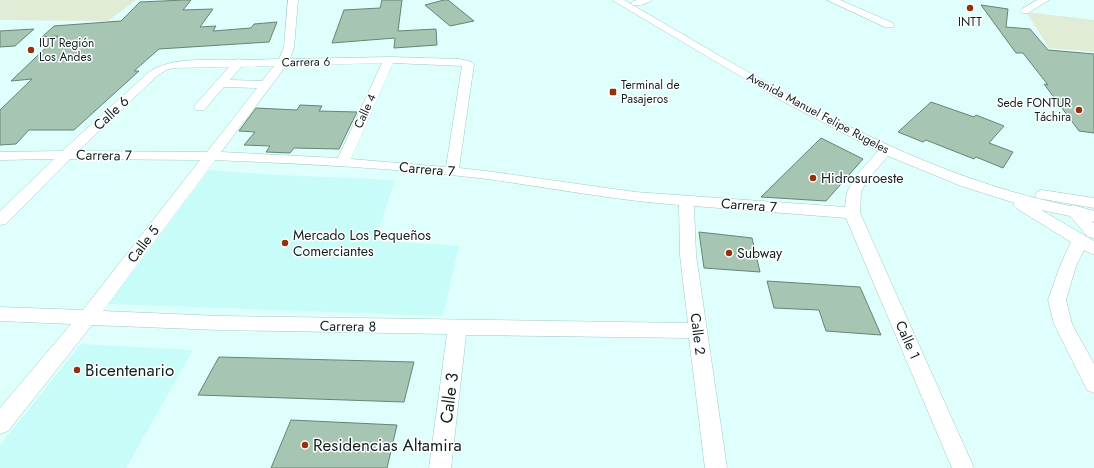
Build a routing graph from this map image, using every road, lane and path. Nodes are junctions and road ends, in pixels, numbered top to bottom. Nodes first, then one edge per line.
1 (293, 0) edge
2 (617, 0) edge
3 (832, 0) edge
4 (1044, 0) edge
5 (638, 1) edge
6 (1025, 12) dead end
7 (889, 25) dead end
8 (389, 60) junction
9 (239, 62) junction
10 (283, 62) junction
11 (153, 74) joint
12 (220, 83) junction
13 (265, 85) junction
14 (200, 107) dead end
15 (886, 150) junction
16 (66, 155) junction
17 (0, 156) edge
18 (210, 156) junction
19 (343, 162) junction
20 (452, 171) junction
21 (1006, 196) junction
22 (686, 200) junction
23 (1058, 203) junction
24 (1094, 203) edge
25 (852, 213) junction
26 (1076, 213) junction
27 (1094, 216) edge
28 (0, 220) edge
29 (1085, 239) edge
30 (0, 314) edge
31 (87, 318) junction
32 (457, 328) junction
33 (697, 331) junction
34 (1094, 384) edge
35 (0, 424) edge
36 (440, 468) edge
37 (716, 468) edge
38 (963, 468) edge

1 - 10 street, Calle 5
2 - 15 street, Avenida Manuel Felipe Rugeles
3 - 7 street
4 - 6 street
5 - 23 street, Avenida Manuel Felipe Rugeles
8 - 10 street, Carrera 6
8 - 19 street, Calle 4
8 - 20 street, Carrera 6
9 - 10 street, Carrera 6
9 - 11 street, Carrera 6
9 - 12 street
10 - 13 street, Calle 5
11 - 16 street, Calle 6
12 - 13 street
12 - 14 street
13 - 18 street, Calle 5
15 - 21 street, Avenida Manuel Felipe Rugeles
15 - 25 street
16 - 17 street, Carrera 7
16 - 18 street, Carrera 7
16 - 28 street, Calle 6
18 - 19 street, Carrera 7
18 - 31 street, Calle 5
19 - 20 street, Carrera 7
20 - 22 street, Carrera 7
21 - 23 street, Avenida Manuel Felipe Rugeles
21 - 29 street
22 - 25 street, Carrera 7
22 - 33 street, Calle 2
23 - 24 street
23 - 26 street, Avenida Manuel Felipe Rugeles
23 - 29 street
25 - 38 street, Calle 1
26 - 27 street, Avenida Manuel Felipe Rugeles
26 - 29 street
29 - 34 street
30 - 31 street, Carrera 8
31 - 32 street, Carrera 8
31 - 35 street, Calle 5
32 - 33 street, Carrera 8
32 - 36 street, Calle 3
33 - 37 street, Calle 2

